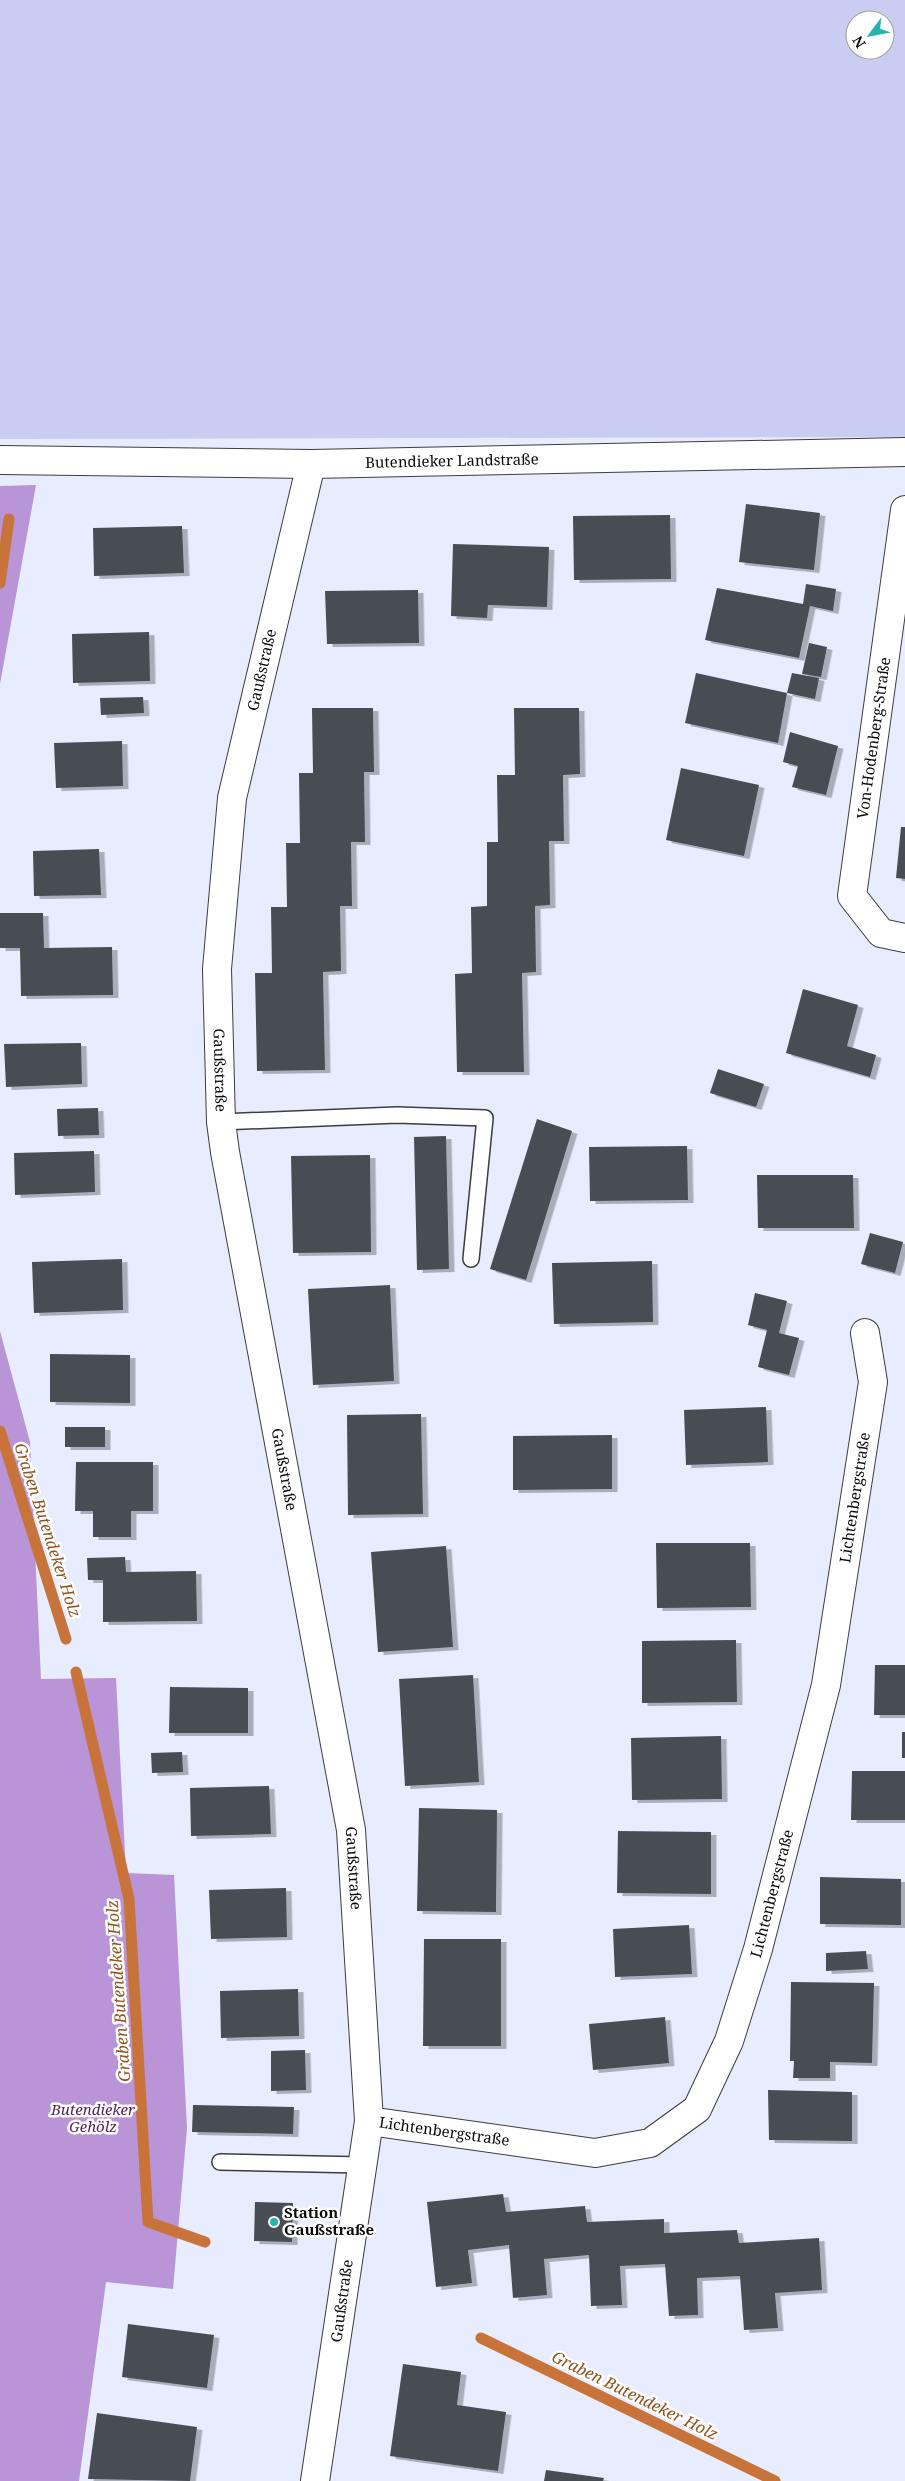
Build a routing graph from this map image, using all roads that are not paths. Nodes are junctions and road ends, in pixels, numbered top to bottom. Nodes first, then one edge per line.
1 (905, 452) edge
2 (0, 460) edge
3 (311, 464) junction
4 (905, 510) edge
5 (905, 938) edge
6 (221, 1122) junction
7 (471, 1259) dead end
8 (865, 1333) dead end
9 (369, 2121) junction
10 (220, 2162) dead end
11 (362, 2165) junction
12 (316, 2481) edge

1 - 3 street, Butendieker Landstraße
2 - 3 street, Butendieker Landstraße
3 - 6 street, Gaußstraße
4 - 5 street, Von-Hodenberg-Straße
6 - 7 lane
6 - 9 street, Gaußstraße
8 - 9 street, Lichtenbergstraße
9 - 11 street, Gaußstraße
10 - 11 lane
11 - 12 street, Gaußstraße

